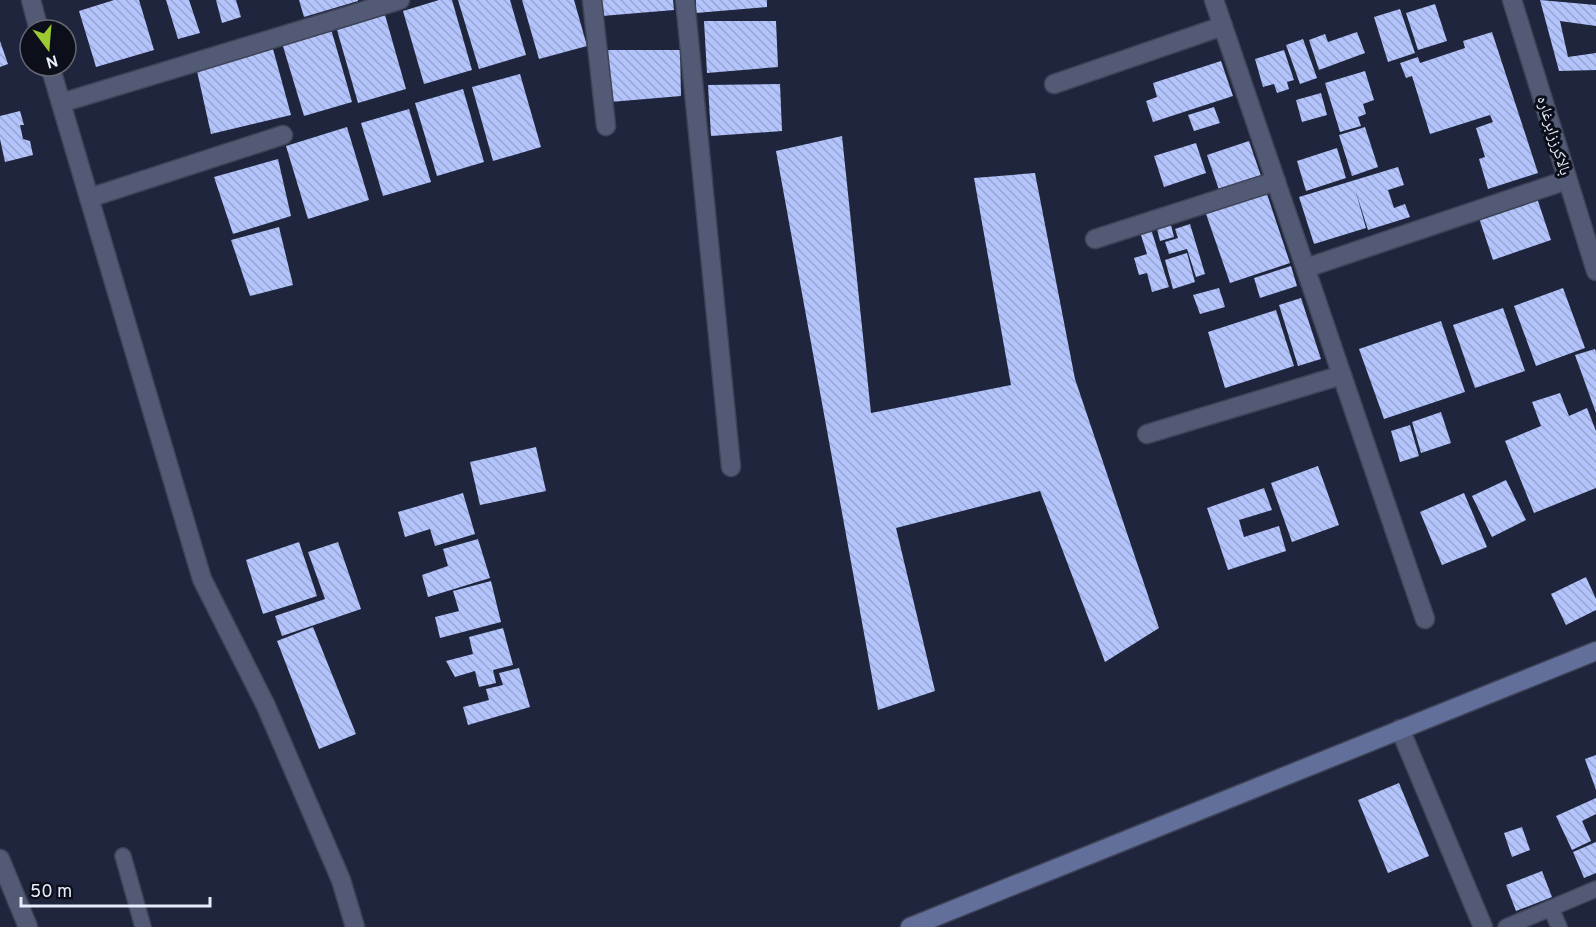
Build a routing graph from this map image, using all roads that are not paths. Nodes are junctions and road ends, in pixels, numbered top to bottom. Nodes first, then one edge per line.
1 (30, 0) edge
2 (400, 0) edge
3 (592, 0) edge
4 (685, 0) edge
5 (1214, 0) edge
6 (1512, 0) edge
7 (35, 18) edge
8 (1223, 26) junction
9 (54, 78) edge
10 (1054, 84) dead end
11 (61, 103) junction
12 (606, 126) dead end
13 (283, 135) dead end
14 (1567, 180) junction
15 (1276, 181) junction
16 (89, 198) junction
17 (1095, 239) dead end
18 (1306, 268) junction
19 (1596, 271) edge
20 (1342, 375) junction
21 (1147, 434) dead end
22 (731, 467) dead end
23 (1425, 619) dead end
24 (1596, 651) edge
25 (1400, 729) junction
26 (123, 856) dead end
27 (0, 859) edge
28 (1596, 889) edge
29 (1551, 908) junction
30 (28, 927) edge
31 (142, 927) edge
32 (355, 927) edge
33 (910, 927) edge
34 (1484, 927) edge
35 (1506, 927) edge
36 (1559, 927) edge

1 - 7 street
2 - 11 street
3 - 12 street
4 - 22 street
5 - 8 street
6 - 14 street, بالاکرززابرغاره
8 - 10 street
8 - 15 street
9 - 11 street
11 - 16 street
13 - 16 street
14 - 18 street
14 - 19 street, بالاکرززابرغاره
15 - 17 street
15 - 18 street
16 - 32 street
18 - 20 street
20 - 21 street
20 - 23 street
24 - 25 main road
25 - 33 main road
25 - 34 street
26 - 31 lane
27 - 30 street
28 - 29 lane
29 - 35 lane
29 - 36 lane

